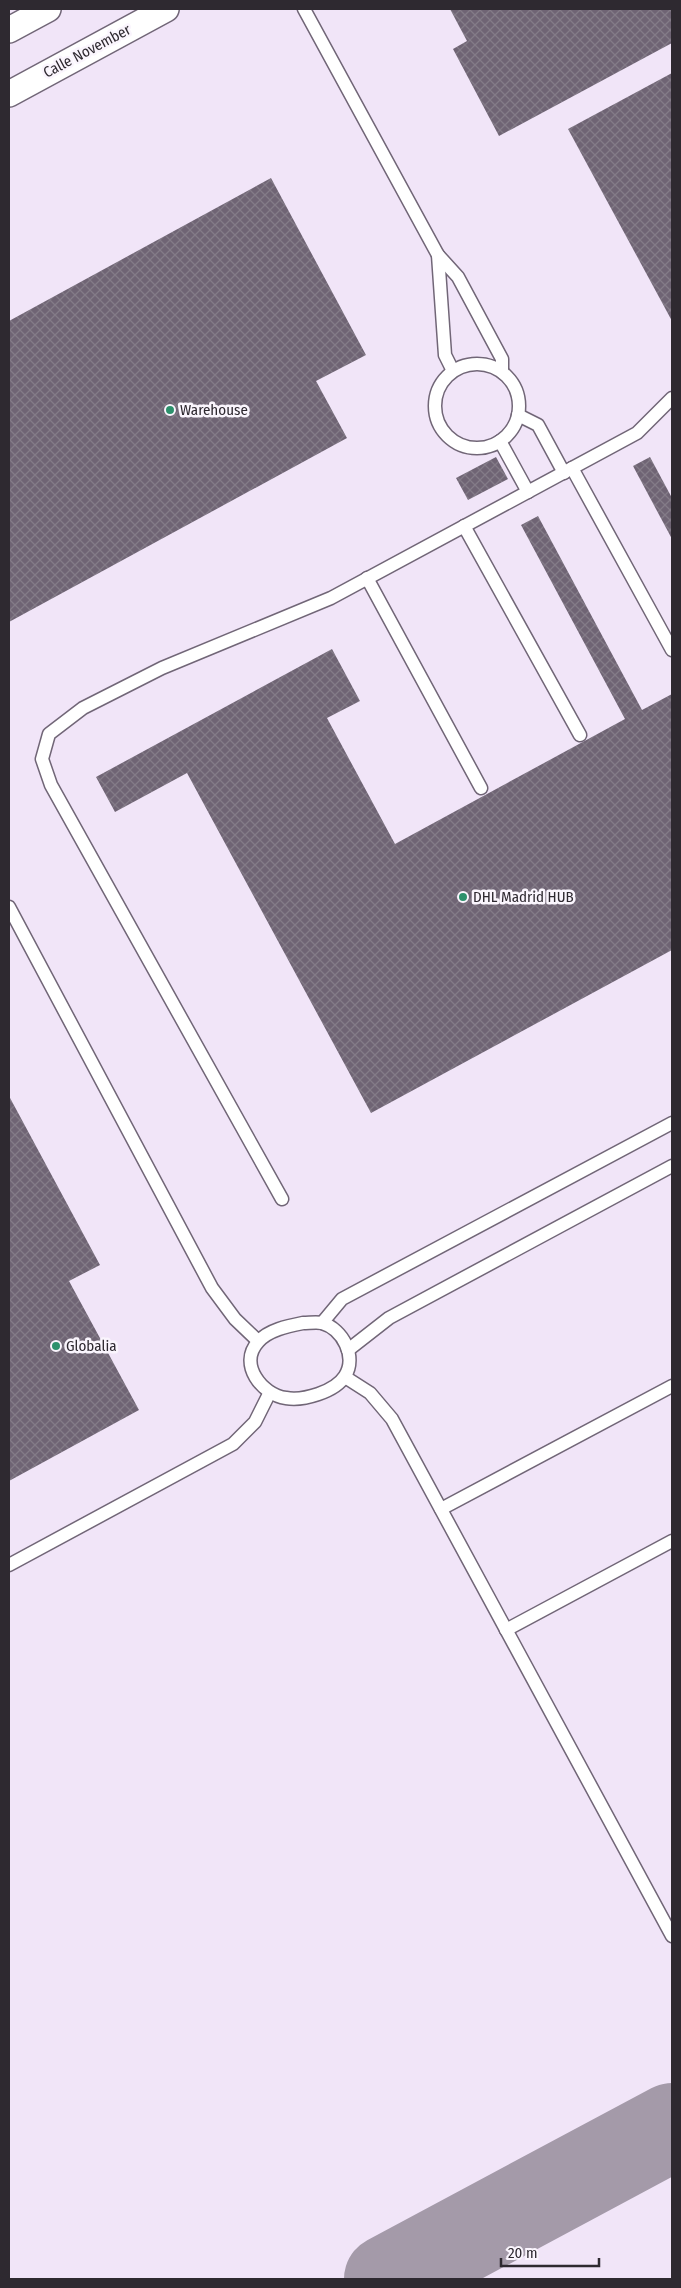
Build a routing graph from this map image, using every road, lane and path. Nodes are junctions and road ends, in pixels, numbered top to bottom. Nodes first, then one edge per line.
1 (48, 9) edge
2 (166, 9) edge
3 (304, 9) edge
4 (9, 30) edge
5 (9, 94) edge
6 (438, 255) junction
7 (453, 371) junction
8 (502, 372) junction
9 (671, 402) edge
10 (518, 415) junction
11 (500, 441) junction
12 (568, 471) junction
13 (528, 492) junction
14 (464, 526) junction
15 (367, 578) junction
16 (672, 650) edge
17 (580, 735) dead end
18 (481, 788) dead end
19 (9, 907) edge
20 (672, 1123) edge
21 (672, 1166) edge
22 (282, 1199) dead end
23 (322, 1323) junction
24 (258, 1341) junction
25 (348, 1350) junction
26 (345, 1377) junction
27 (672, 1386) edge
28 (269, 1394) junction
29 (441, 1509) junction
30 (672, 1541) edge
31 (9, 1565) edge
32 (506, 1630) junction
33 (672, 1936) edge

1 - 4 street
2 - 5 street, Calle November
3 - 6 lane
6 - 7 lane
6 - 8 lane
7 - 8 lane
7 - 11 lane
8 - 10 lane
9 - 12 lane
10 - 11 lane
10 - 12 lane
11 - 13 lane
12 - 13 lane
12 - 16 lane
13 - 14 lane
14 - 15 lane
14 - 17 lane
15 - 18 lane
15 - 22 lane
19 - 24 lane
20 - 23 lane
21 - 25 lane
23 - 24 lane
23 - 25 lane
24 - 28 lane
25 - 26 lane
26 - 28 lane
26 - 29 lane
27 - 29 lane
28 - 31 lane
29 - 32 lane
30 - 32 lane
32 - 33 lane

